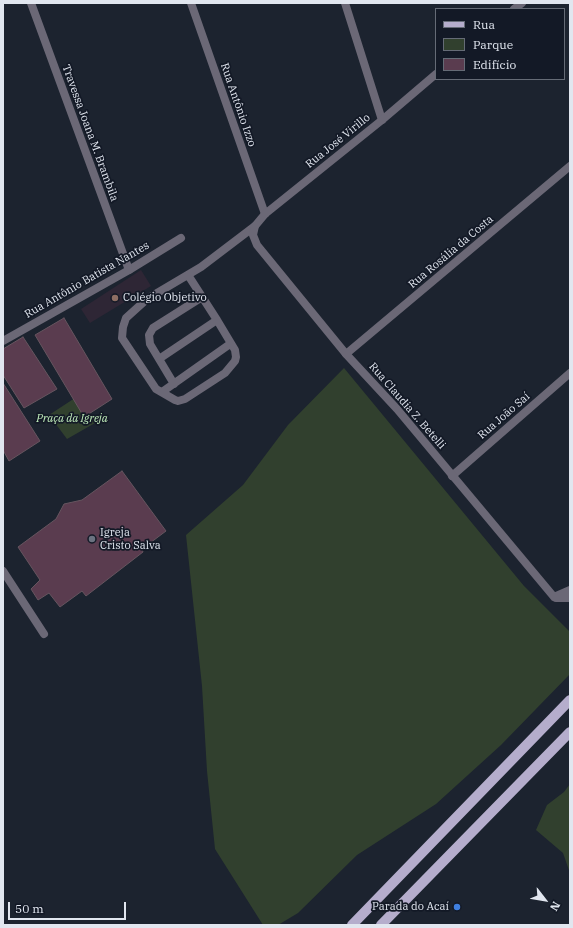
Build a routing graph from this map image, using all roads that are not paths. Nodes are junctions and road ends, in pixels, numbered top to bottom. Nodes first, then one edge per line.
1 (31, 3) edge
2 (191, 3) edge
3 (345, 3) edge
4 (435, 75) edge
5 (382, 120) junction
6 (570, 166) edge
7 (265, 214) junction
8 (255, 226) junction
9 (181, 238) dead end
10 (129, 270) junction
11 (188, 275) junction
12 (202, 297) junction
13 (217, 320) junction
14 (3, 341) edge
15 (230, 344) junction
16 (346, 354) junction
17 (159, 359) junction
18 (570, 373) edge
19 (174, 384) junction
20 (162, 392) junction
21 (452, 476) junction
22 (3, 571) edge
23 (570, 590) edge
24 (554, 598) junction
25 (570, 598) edge
26 (44, 634) dead end
27 (570, 700) edge
28 (570, 732) edge
29 (386, 924) edge
30 (352, 925) edge

1 - 10 street, Travessa Joana M. Brambila
2 - 7 street, Rua Antônio Izzo
3 - 5 street
4 - 5 street, Rua José Virillo
5 - 7 street, Rua José Virillo
6 - 16 street, Rua Rosália da Costa
7 - 8 street, Rua José Virillo
8 - 11 street, Rua José Virillo
8 - 16 street, Rua Claudia Z. Betelli
9 - 10 street, Rua Antônio Batista Nantes
10 - 14 street, Rua Antônio Batista Nantes
11 - 12 street
11 - 20 street, Rua José Virillo
12 - 13 street
12 - 17 street
13 - 15 street
13 - 17 street
15 - 19 street
15 - 20 street
16 - 21 street, Rua Claudia Z. Betelli
17 - 19 street
18 - 21 street, Rua João Saí
19 - 20 street
21 - 24 street, Rua Claudia Z. Betelli
22 - 26 street
23 - 24 street
24 - 25 street
27 - 30 main road
28 - 29 main road

